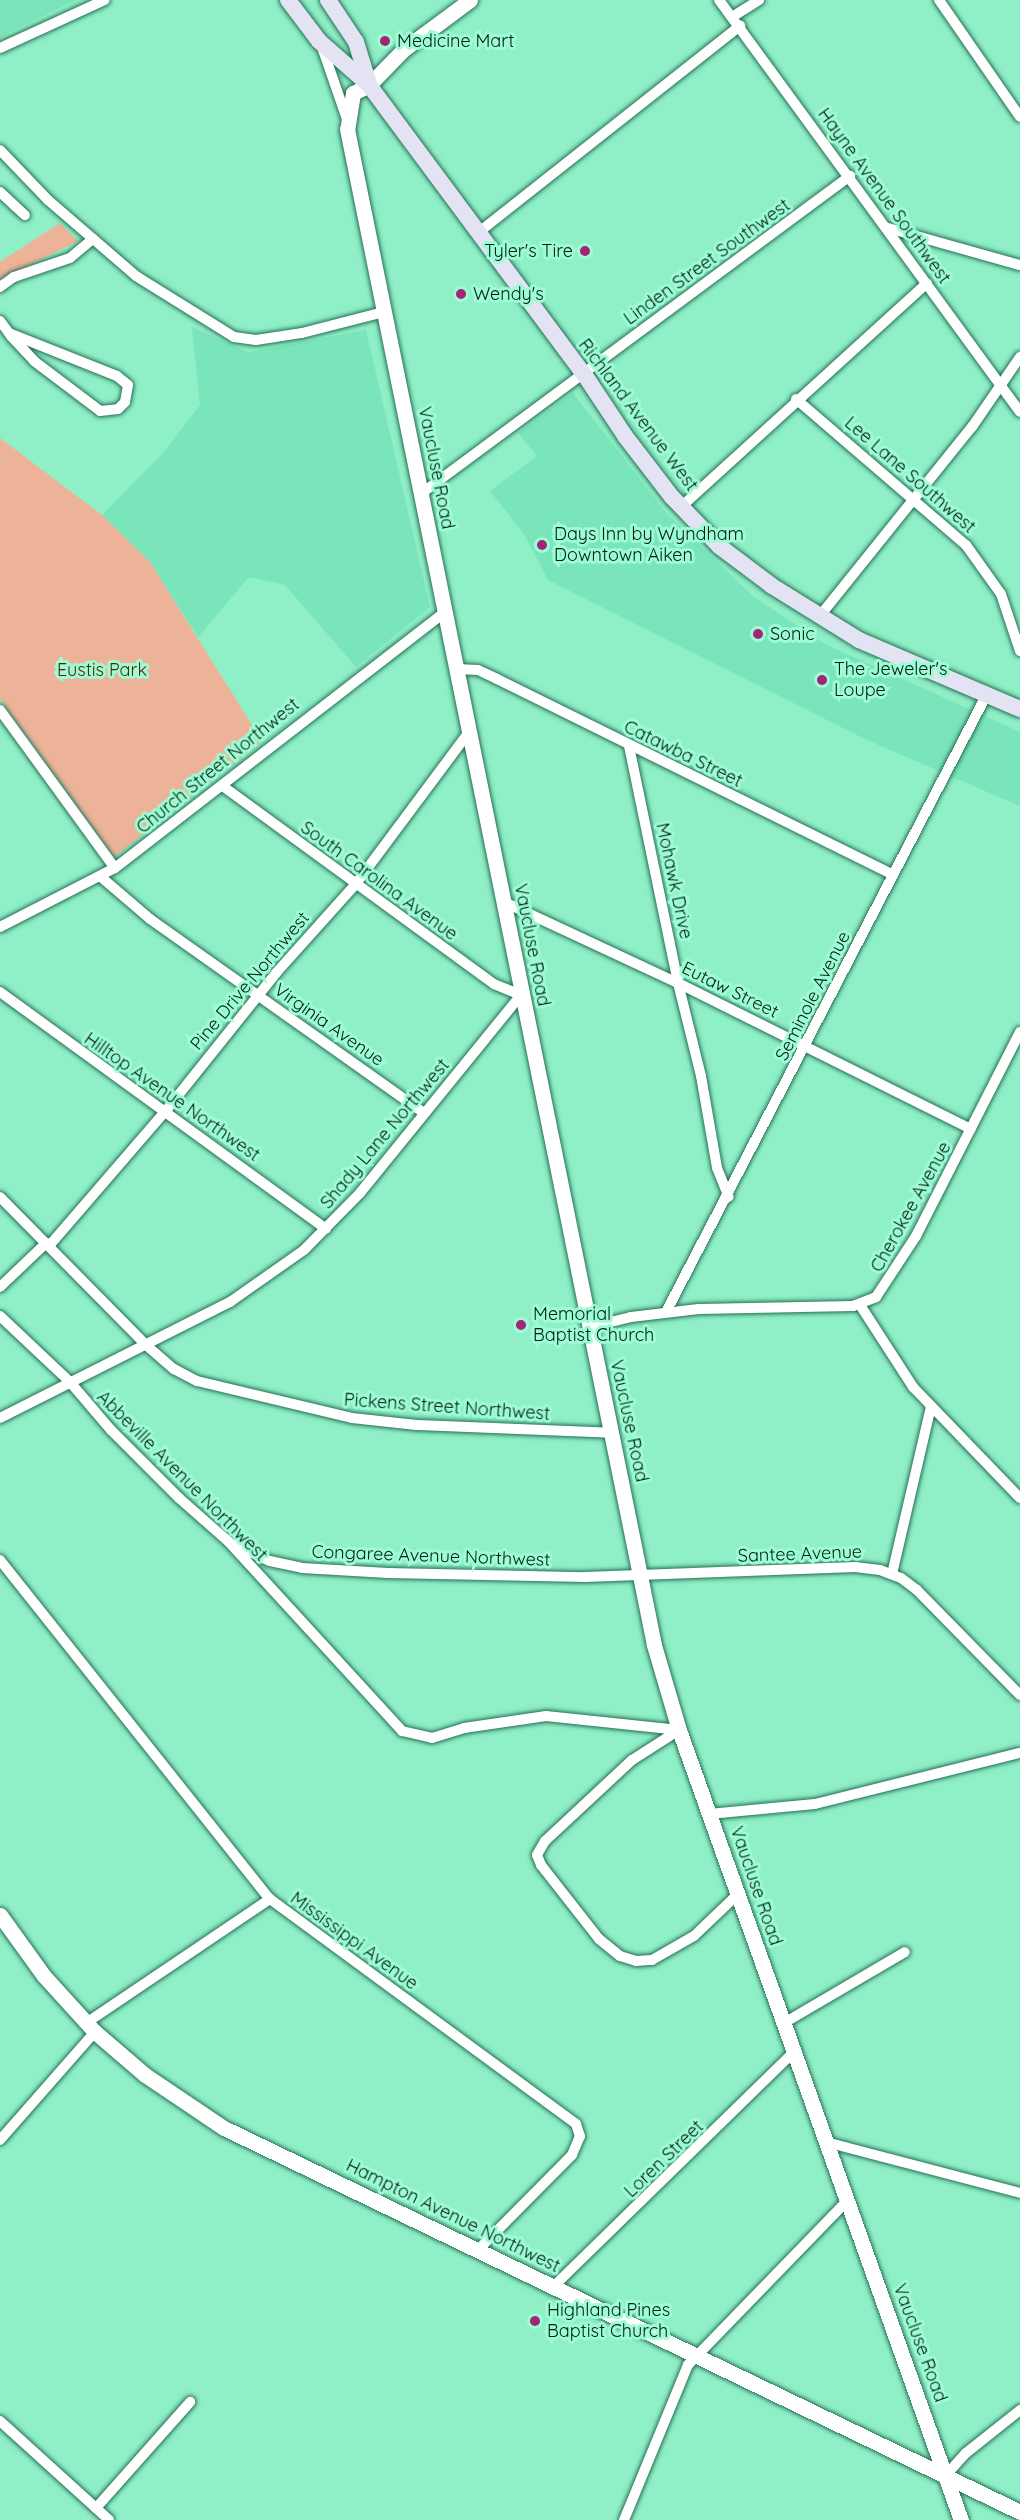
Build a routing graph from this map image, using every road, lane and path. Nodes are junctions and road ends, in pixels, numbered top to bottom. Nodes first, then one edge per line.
1 (105, 0) edge
2 (288, 0) edge
3 (328, 0) edge
4 (470, 0) edge
5 (719, 0) edge
6 (759, 0) edge
7 (939, 0) edge
8 (339, 17) junction
9 (732, 17) junction
10 (740, 26) junction
11 (318, 39) junction
12 (0, 48) edge
13 (369, 85) junction
14 (1020, 117) edge
15 (347, 119) junction
16 (0, 150) edge
17 (850, 176) junction
18 (0, 192) edge
19 (25, 215) dead end
20 (888, 228) junction
21 (479, 232) junction
22 (93, 240) junction
23 (1020, 265) edge
24 (927, 283) junction
25 (0, 287) edge
26 (384, 312) junction
27 (0, 321) edge
28 (9, 333) junction
29 (1020, 357) edge
30 (584, 374) junction
31 (1001, 386) junction
32 (796, 399) junction
33 (1020, 412) edge
34 (422, 493) junction
35 (912, 497) junction
36 (682, 506) junction
37 (445, 612) junction
38 (819, 617) junction
39 (1020, 651) edge
40 (457, 669) junction
41 (987, 694) junction
42 (1020, 709) edge
43 (0, 710) edge
44 (469, 732) junction
45 (629, 746) junction
46 (222, 786) junction
47 (115, 868) junction
48 (893, 875) junction
49 (101, 877) junction
50 (356, 885) junction
51 (504, 902) junction
52 (0, 927) edge
53 (678, 983) junction
54 (0, 992) edge
55 (521, 995) junction
56 (258, 996) junction
57 (1020, 1032) edge
58 (806, 1046) junction
59 (164, 1113) junction
60 (424, 1113) junction
61 (971, 1129) junction
62 (0, 1197) edge
63 (729, 1197) junction
64 (326, 1229) junction
65 (47, 1244) junction
66 (0, 1287) edge
67 (860, 1305) junction
68 (666, 1312) junction
69 (0, 1316) edge
70 (590, 1327) junction
71 (146, 1345) junction
72 (70, 1382) junction
73 (931, 1406) junction
74 (0, 1418) edge
75 (613, 1433) junction
76 (1020, 1498) edge
77 (228, 1541) junction
78 (0, 1560) edge
79 (892, 1574) junction
80 (639, 1575) junction
81 (1020, 1695) edge
82 (679, 1730) junction
83 (1020, 1754) edge
84 (710, 1814) junction
85 (738, 1894) junction
86 (270, 1899) junction
87 (0, 1915) edge
88 (905, 1952) dead end
89 (784, 2022) junction
90 (91, 2027) junction
91 (795, 2052) junction
92 (0, 2140) edge
93 (826, 2142) junction
94 (1020, 2193) edge
95 (848, 2200) junction
96 (479, 2249) junction
97 (554, 2286) junction
98 (696, 2355) junction
99 (190, 2402) dead end
100 (1020, 2410) edge
101 (0, 2421) edge
102 (947, 2475) junction
103 (96, 2508) junction
104 (1020, 2512) edge
105 (109, 2520) edge
106 (624, 2520) edge
107 (961, 2520) edge

1 - 12 street
2 - 11 main road, Richland Avenue West
3 - 8 main road, Richland Avenue West
4 - 13 street
5 - 9 street, Hayne Avenue Southwest
6 - 9 street
7 - 14 street
8 - 11 main road
8 - 13 main road, Richland Avenue West
9 - 10 street, Hayne Avenue Southwest
10 - 17 street, Hayne Avenue Southwest
10 - 21 street
11 - 13 main road, Richland Avenue West
11 - 15 street
13 - 15 street
13 - 21 main road, Richland Avenue West
15 - 26 street, Vaucluse Road
16 - 22 street
17 - 20 street, Hayne Avenue Southwest
17 - 30 street, Linden Street Southwest
18 - 19 street
20 - 23 street
20 - 24 street, Hayne Avenue Southwest
21 - 30 main road, Richland Avenue West
22 - 25 street
22 - 26 street
24 - 31 street, Hayne Avenue Southwest
24 - 32 street
26 - 34 street, Vaucluse Road
27 - 28 street
28 - 28 street
29 - 31 street
30 - 34 street, Linden Street Southwest
30 - 36 main road, Richland Avenue West
31 - 33 street, Hayne Avenue Southwest
31 - 35 street
32 - 35 street, Lee Lane Southwest
32 - 36 street
34 - 37 street, Vaucluse Road
35 - 38 street
35 - 39 street, Lee Lane Southwest
36 - 38 main road, Richland Avenue West
37 - 40 street, Vaucluse Road
37 - 46 street, Church Street Northwest
38 - 41 main road, Richland Avenue West
40 - 44 street, Vaucluse Road
40 - 45 street, Catawba Street
41 - 42 main road, Richland Avenue West
41 - 48 street, Seminole Avenue
43 - 47 street
44 - 50 street, Pine Drive Northwest
44 - 51 street, Vaucluse Road
45 - 48 street, Catawba Street
45 - 53 street, Mohawk Drive
46 - 47 street, Church Street Northwest
46 - 50 street, South Carolina Avenue
47 - 49 street, Church Street Northwest
48 - 58 street, Seminole Avenue
49 - 52 street, Church Street Northwest
49 - 56 street, Virginia Avenue
50 - 55 street, South Carolina Avenue
50 - 56 street, Pine Drive Northwest
51 - 53 street, Eutaw Street
51 - 55 street, Vaucluse Road
53 - 58 street, Eutaw Street
53 - 63 street, Mohawk Drive
54 - 59 street, Hilltop Avenue Northwest
55 - 60 street, Shady Lane Northwest
55 - 70 street, Vaucluse Road
56 - 59 street, Pine Drive Northwest
56 - 60 street, Virginia Avenue
57 - 61 street, Cherokee Avenue
58 - 61 street, Eutaw Street
58 - 63 street, Seminole Avenue
59 - 64 street, Hilltop Avenue Northwest
59 - 65 street, Pine Drive Northwest
60 - 64 street, Shady Lane Northwest
61 - 67 street, Cherokee Avenue
62 - 65 street, Pickens Street Northwest
63 - 68 street, Seminole Avenue
64 - 71 street, Shady Lane Northwest
65 - 66 street, Pine Drive Northwest
65 - 71 street, Pickens Street Northwest
67 - 68 street
67 - 73 street
68 - 70 street
69 - 72 street, Abbeville Avenue Northwest
70 - 75 street, Vaucluse Road
71 - 72 street, Shady Lane Northwest
71 - 75 street, Pickens Street Northwest
72 - 74 street, Shady Lane Northwest
72 - 77 street, Abbeville Avenue Northwest
73 - 76 street
73 - 79 street
75 - 80 street, Vaucluse Road
77 - 80 street, Congaree Avenue Northwest
77 - 82 street, Abbeville Avenue Northwest
78 - 86 street, Mississippi Avenue
79 - 80 street, Santee Avenue
79 - 81 street, Santee Avenue
80 - 82 street, Vaucluse Road
82 - 84 street, Vaucluse Road
82 - 85 street
83 - 84 street
84 - 85 street, Vaucluse Road
85 - 89 street, Vaucluse Road
86 - 90 street
86 - 96 street, Mississippi Avenue
87 - 90 street, Hampton Avenue Northwest
88 - 89 street
89 - 91 street, Vaucluse Road
90 - 92 street
90 - 96 street, Hampton Avenue Northwest
91 - 93 street, Vaucluse Road
91 - 97 street, Loren Street
93 - 94 street
93 - 95 street, Vaucluse Road
95 - 98 street
95 - 102 street, Vaucluse Road
96 - 97 street, Hampton Avenue Northwest
97 - 98 street, Hampton Avenue Northwest
98 - 102 street, Hampton Avenue Northwest
98 - 106 street
99 - 103 street
100 - 102 street
101 - 103 street
102 - 104 street, Hampton Avenue Northwest
102 - 107 street, Vaucluse Road
103 - 105 street

